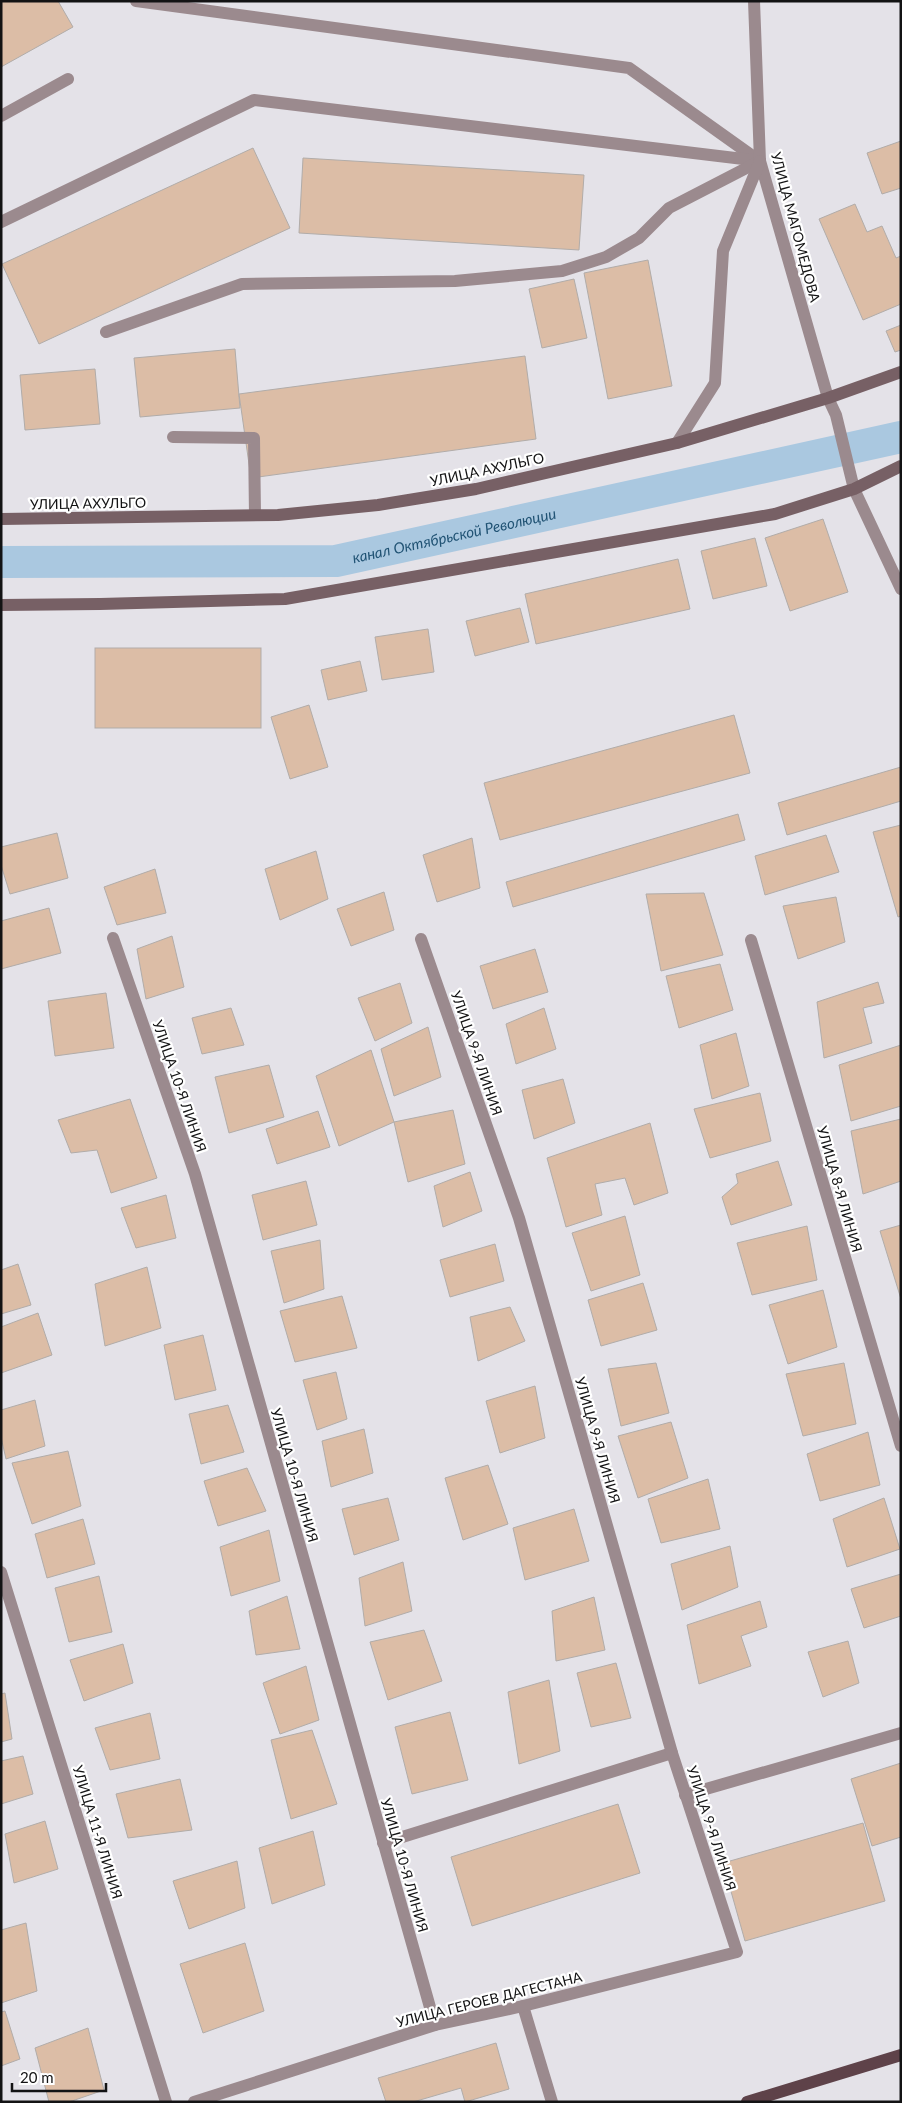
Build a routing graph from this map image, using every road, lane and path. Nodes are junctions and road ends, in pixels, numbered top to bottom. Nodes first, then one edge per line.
1 (137, 1) edge
2 (754, 1) edge
3 (68, 79) dead end
4 (1, 116) edge
5 (760, 161) junction
6 (1, 222) edge
7 (106, 332) dead end
8 (901, 372) edge
9 (828, 398) junction
10 (174, 437) dead end
11 (677, 443) junction
12 (901, 466) edge
13 (854, 489) junction
14 (255, 515) junction
15 (1, 519) edge
16 (901, 589) edge
17 (1, 604) edge
18 (112, 938) dead end
19 (421, 939) dead end
20 (751, 940) dead end
21 (901, 1446) edge
22 (1, 1572) edge
23 (901, 1733) edge
24 (672, 1753) junction
25 (685, 1795) junction
26 (383, 1843) junction
27 (737, 1952) joint
28 (523, 2006) junction
29 (435, 2025) junction
30 (901, 2054) edge
31 (166, 2102) edge
32 (194, 2102) edge
33 (552, 2102) edge
34 (747, 2102) edge

1 - 5 street
2 - 5 street, УЛИЦА МАГОМЕДОВА
3 - 4 street
5 - 6 street
5 - 7 street
5 - 9 street, УЛИЦА МАГОМЕДОВА
5 - 11 street
8 - 9 main road
9 - 11 main road, УЛИЦА АХУЛЬГО
9 - 13 street, УЛИЦА МАГОМЕДОВА
10 - 14 street
11 - 14 main road, УЛИЦА АХУЛЬГО
12 - 13 main road
13 - 16 street
13 - 17 main road
14 - 15 main road, УЛИЦА АХУЛЬГО
18 - 26 street, УЛИЦА 10-Я ЛИНИЯ
19 - 24 street, УЛИЦА 9-Я ЛИНИЯ
20 - 21 street, УЛИЦА 8-Я ЛИНИЯ
22 - 31 street, УЛИЦА 11-Я ЛИНИЯ
23 - 25 street
24 - 25 street, УЛИЦА 9-Я ЛИНИЯ
24 - 26 street
25 - 27 street, УЛИЦА 9-Я ЛИНИЯ
26 - 29 street, УЛИЦА 10-Я ЛИНИЯ
27 - 28 street, УЛИЦА ГЕРОЕВ ДАГЕСТАНА
28 - 29 street, УЛИЦА ГЕРОЕВ ДАГЕСТАНА
28 - 33 street
29 - 32 street, УЛИЦА ГЕРОЕВ ДАГЕСТАНА
30 - 34 main road

